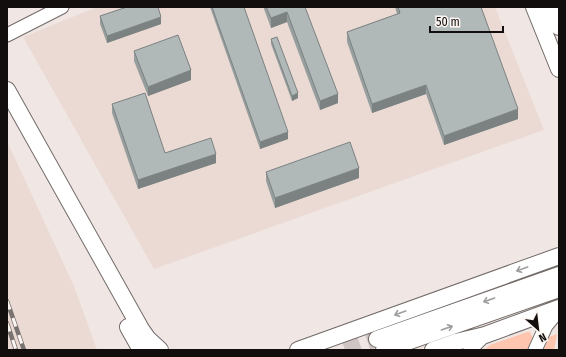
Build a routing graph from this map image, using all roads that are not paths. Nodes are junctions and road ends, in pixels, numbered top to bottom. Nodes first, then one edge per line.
1 (62, 7) edge
2 (534, 7) edge
3 (551, 7) edge
4 (559, 27) edge
5 (7, 35) edge
6 (559, 69) edge
7 (7, 90) edge
8 (7, 112) edge
9 (559, 256) edge
10 (559, 275) edge
11 (559, 289) edge
12 (559, 309) edge
13 (485, 335) junction
14 (381, 344) edge
15 (141, 350) edge
16 (160, 350) edge
17 (298, 350) edge
18 (434, 350) edge
19 (470, 350) edge
20 (479, 350) edge
21 (535, 350) edge

1 - 5 street
2 - 6 main road
3 - 4 main road
7 - 16 main road
8 - 15 main road
9 -> 17 main road
10 -> 14 main road
14 -> 11 main road
12 - 13 main road
12 - 21 street
13 - 18 main road
13 - 19 street
13 - 20 street

